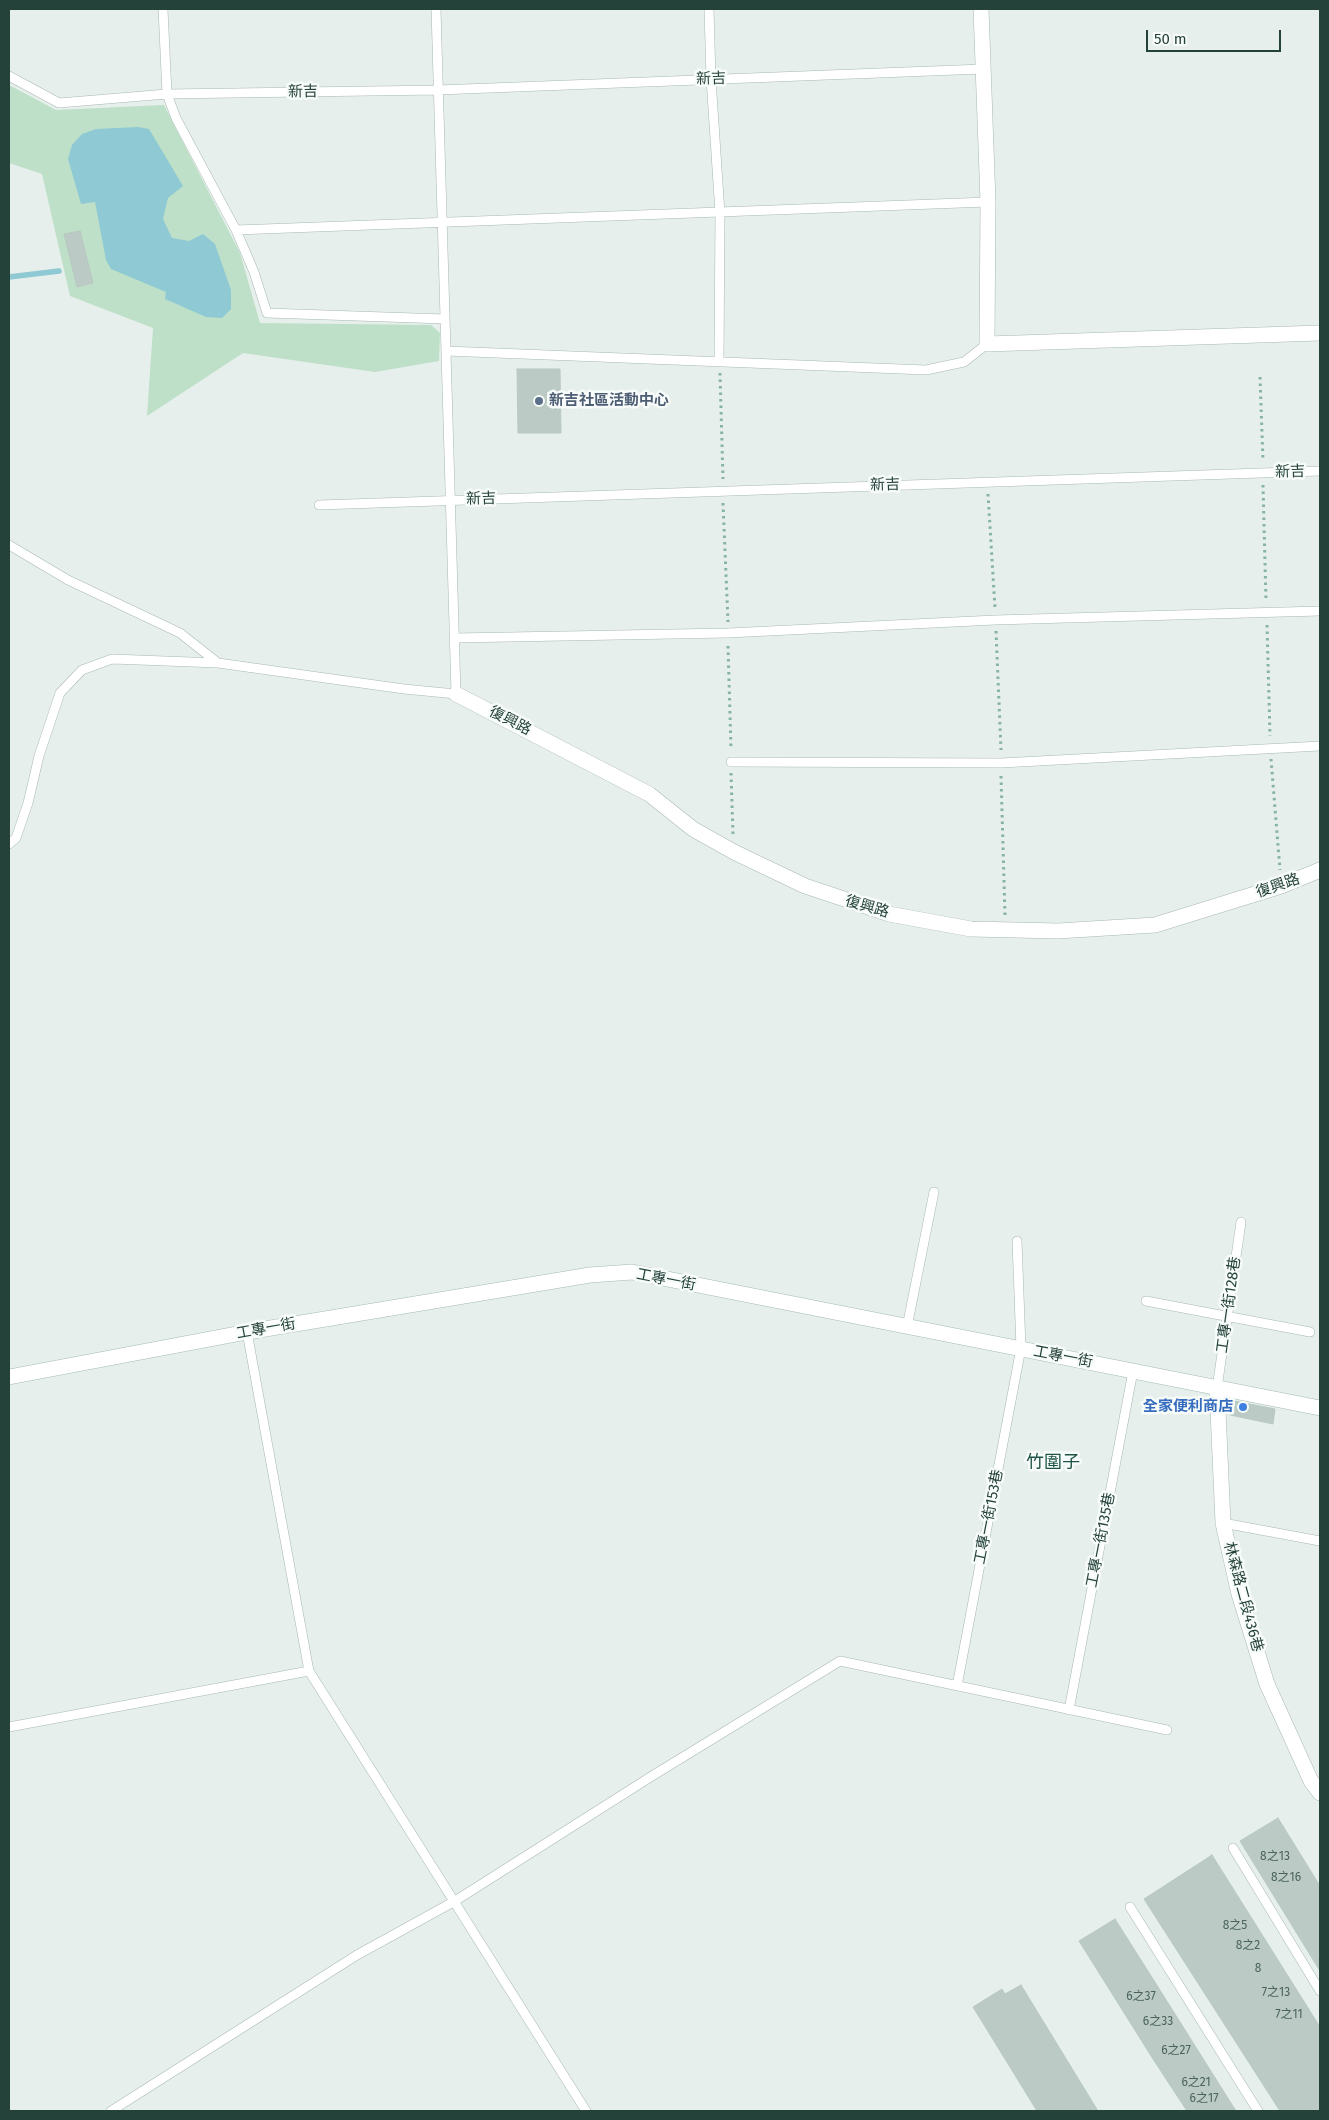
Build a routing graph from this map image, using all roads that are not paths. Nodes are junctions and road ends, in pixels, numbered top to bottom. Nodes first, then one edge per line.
1 (163, 9) edge
2 (436, 9) edge
3 (709, 9) edge
4 (981, 9) edge
5 (983, 69) junction
6 (9, 76) edge
7 (711, 79) junction
8 (438, 90) junction
9 (167, 94) junction
10 (988, 202) junction
11 (720, 213) junction
12 (442, 223) junction
13 (236, 230) junction
14 (445, 319) junction
15 (1320, 333) edge
16 (987, 344) junction
17 (446, 351) junction
18 (719, 361) junction
19 (1320, 471) edge
20 (451, 500) junction
21 (319, 505) dead end
22 (9, 545) edge
23 (1320, 611) edge
24 (455, 638) junction
25 (218, 663) junction
26 (456, 694) junction
27 (1320, 746) edge
28 (731, 762) road end
29 (9, 844) edge
30 (1320, 870) edge
31 (934, 1192) dead end
32 (1241, 1222) dead end
33 (1017, 1241) dead end
34 (1146, 1301) dead end
35 (1227, 1317) junction
36 (908, 1327) junction
37 (247, 1332) junction
38 (1310, 1332) dead end
39 (1021, 1348) junction
40 (1133, 1371) junction
41 (9, 1377) edge
42 (1217, 1388) junction
43 (1320, 1408) edge
44 (1223, 1523) junction
45 (1320, 1541) edge
46 (309, 1672) junction
47 (957, 1686) junction
48 (1069, 1710) junction
49 (9, 1728) edge
50 (1167, 1730) dead end
51 (1320, 1793) edge
52 (1233, 1848) dead end
53 (454, 1901) junction
54 (1130, 1906) dead end
55 (1320, 1991) edge
56 (111, 2111) edge
57 (586, 2111) edge
58 (1258, 2111) edge

1 - 9 lane
2 - 8 lane, 新吉
3 - 7 lane
4 - 5 street
5 - 7 lane, 新吉
5 - 10 street
6 - 9 lane, 新吉
7 - 8 lane, 新吉
7 - 11 lane
8 - 9 lane, 新吉
8 - 12 lane, 新吉
9 - 13 lane
10 - 11 lane
10 - 16 street
11 - 12 lane
11 - 18 lane
12 - 13 lane
12 - 14 lane, 新吉
13 - 14 lane
14 - 17 lane, 新吉
15 - 16 street
16 - 18 lane
17 - 18 lane
17 - 20 lane, 新吉
19 - 20 lane, 新吉
20 - 21 lane, 新吉
20 - 24 lane, 新吉
22 - 25 lane
23 - 24 lane
24 - 26 lane, 新吉
25 - 26 lane
25 - 29 lane
26 - 30 street, 復興路
27 - 28 lane
31 - 36 lane
32 - 35 lane, 工專一街128巷
33 - 39 lane, 工專一街153巷
34 - 35 lane
35 - 38 lane
35 - 42 lane, 工專一街128巷
36 - 37 street, 工專一街
36 - 39 street, 工專一街
37 - 41 street, 工專一街
37 - 46 lane
39 - 40 street, 工專一街
39 - 47 lane, 工專一街153巷
40 - 42 street, 工專一街
40 - 48 lane, 工專一街135巷
42 - 43 street, 工專一街
42 - 44 street, 林森路二段436巷
44 - 45 lane
44 - 51 street, 林森路二段436巷
46 - 49 lane
46 - 53 lane
47 - 48 lane
47 - 53 lane
48 - 50 lane
52 - 55 lane
53 - 56 lane
53 - 57 lane
54 - 58 lane

